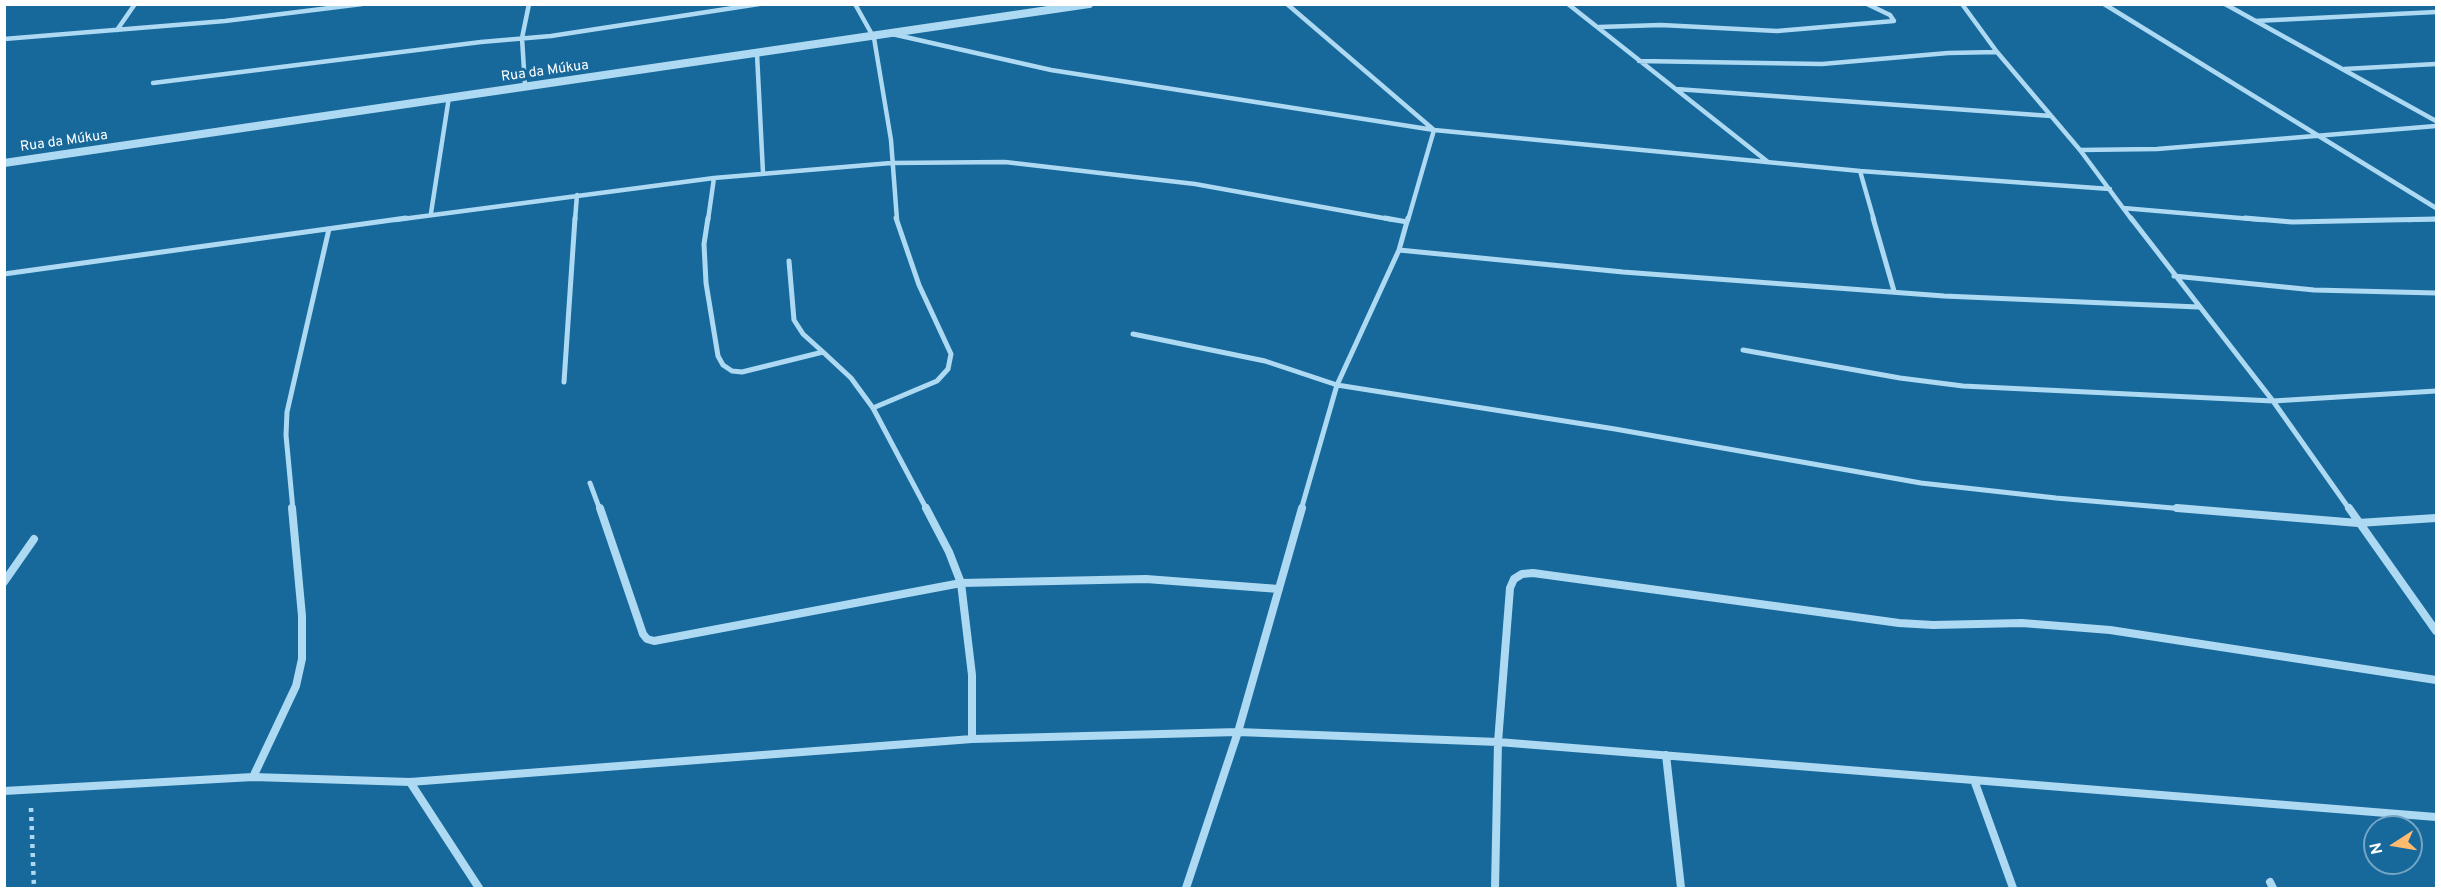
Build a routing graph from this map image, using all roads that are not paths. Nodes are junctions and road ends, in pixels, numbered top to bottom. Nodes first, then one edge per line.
1 (135, 4) edge
2 (362, 4) edge
3 (530, 4) edge
4 (759, 4) edge
5 (855, 4) edge
6 (1089, 4) edge
7 (1287, 4) edge
8 (1568, 4) edge
9 (1867, 4) edge
10 (1962, 4) edge
11 (2104, 4) edge
12 (2225, 4) edge
13 (2436, 12) edge
14 (2254, 21) junction
15 (1599, 27) junction
16 (117, 30) junction
17 (892, 34) junction
18 (522, 38) junction
19 (874, 38) junction
20 (4, 39) edge
21 (1997, 52) junction
22 (757, 54) junction
23 (1639, 61) junction
24 (2436, 64) edge
25 (2343, 69) junction
26 (153, 83) dead end
27 (525, 86) junction
28 (1676, 88) junction
29 (449, 97) junction
30 (2051, 116) junction
31 (2436, 121) edge
32 (2436, 126) edge
33 (1434, 130) junction
34 (2318, 135) junction
35 (2080, 150) junction
36 (4, 163) edge
37 (891, 163) junction
38 (1768, 163) junction
39 (1860, 171) junction
40 (763, 173) junction
41 (714, 178) junction
42 (2110, 189) junction
43 (577, 195) junction
44 (2123, 208) junction
45 (2436, 208) edge
46 (431, 213) junction
47 (2436, 219) edge
48 (1407, 222) junction
49 (328, 229) junction
50 (1399, 250) junction
51 (789, 261) dead end
52 (4, 274) edge
53 (2174, 276) junction
54 (1894, 291) junction
55 (2436, 293) edge
56 (2198, 307) junction
57 (1133, 333) dead end
58 (1743, 350) dead end
59 (823, 352) junction
60 (564, 382) dead end
61 (1337, 385) junction
62 (2436, 391) edge
63 (2273, 401) junction
64 (873, 408) junction
65 (590, 483) dead end
66 (2436, 518) edge
67 (2358, 523) junction
68 (34, 539) dead end
69 (4, 582) edge
70 (961, 583) junction
71 (1279, 589) junction
72 (2436, 631) edge
73 (2436, 680) edge
74 (1238, 732) junction
75 (972, 739) junction
76 (1498, 742) junction
77 (1666, 755) junction
78 (253, 777) junction
79 (1974, 780) junction
80 (410, 782) junction
81 (4, 791) edge
82 (2436, 817) edge
83 (479, 888) edge
84 (1186, 888) edge
85 (1495, 888) edge
86 (1681, 888) edge
87 (2013, 888) edge

1 - 16 street
2 - 16 street
3 - 18 street
4 - 18 street
5 - 19 street
6 - 17 street, Rua da Múkua
7 - 33 street
8 - 15 street
9 - 15 street
10 - 21 street
11 - 34 street
12 - 14 street
13 - 14 street
14 - 25 street
15 - 23 street
16 - 20 street
17 - 19 street, Rua da Múkua
17 - 33 street
18 - 26 street
18 - 27 street
19 - 22 street, Rua da Múkua
19 - 37 street
21 - 23 street
21 - 30 street
22 - 27 street, Rua da Múkua
22 - 40 street
23 - 28 street
24 - 25 street
25 - 31 street
27 - 29 street, Rua da Múkua
28 - 30 street
28 - 38 street
29 - 36 street, Rua da Múkua
29 - 46 street
30 - 35 street
32 - 34 street
33 - 38 street
33 - 48 street
34 - 35 street
34 - 45 street
35 - 42 street
37 - 40 street
37 - 48 street
37 - 64 street
38 - 39 street
39 - 42 street
39 - 54 street
40 - 41 street
41 - 43 street
41 - 59 street
42 - 44 street
43 - 46 street
43 - 60 street
44 - 47 street
44 - 53 street
46 - 49 street
48 - 50 street
49 - 52 street
49 - 78 street
50 - 54 street
50 - 61 street
51 - 59 street
53 - 55 street
53 - 56 street
54 - 56 street
56 - 63 street
57 - 61 street
58 - 63 street
59 - 64 street
61 - 67 street
61 - 71 street
62 - 63 street
63 - 67 street
64 - 70 street
65 - 70 street
66 - 67 street
67 - 72 street
68 - 69 street
70 - 71 street
70 - 75 street
71 - 74 street
73 - 76 street
74 - 75 street
74 - 76 street
74 - 84 street
75 - 80 street
76 - 77 street
76 - 85 street
77 - 79 street
77 - 86 street
78 - 80 street
78 - 81 street
79 - 82 street
79 - 87 street
80 - 83 street

